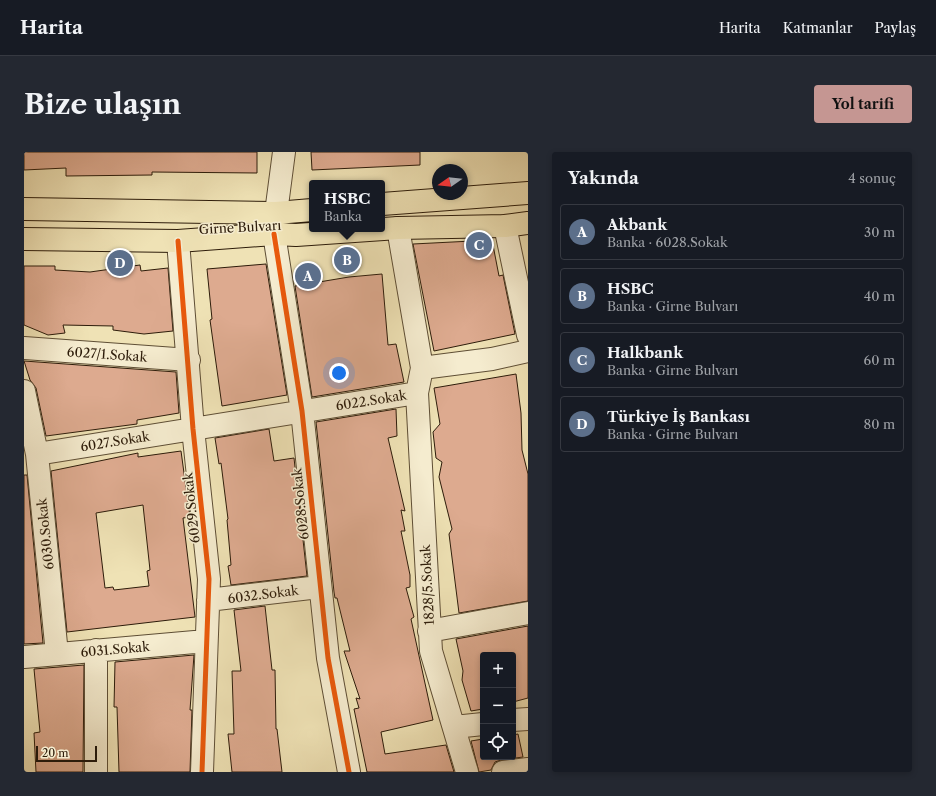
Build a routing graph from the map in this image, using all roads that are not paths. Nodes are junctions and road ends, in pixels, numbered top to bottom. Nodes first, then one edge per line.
1 (284, 152) edge
2 (528, 192) edge
3 (385, 204) edge
4 (24, 209) edge
5 (309, 210) edge
6 (276, 213) junction
7 (528, 223) edge
8 (505, 226) junction
9 (398, 228) junction
10 (385, 229) edge
11 (340, 232) edge
12 (274, 234) junction
13 (24, 239) edge
14 (178, 241) junction
15 (528, 335) edge
16 (24, 348) edge
17 (528, 351) edge
18 (189, 360) junction
19 (422, 368) junction
20 (24, 391) edge
21 (417, 393) junction
22 (302, 411) junction
23 (194, 429) junction
24 (37, 454) junction
25 (319, 587) junction
26 (208, 600) junction
27 (528, 613) edge
28 (429, 631) junction
29 (206, 641) junction
30 (96, 650) junction
31 (57, 654) junction
32 (24, 657) edge
33 (528, 719) edge
34 (516, 720) edge
35 (480, 724) edge
36 (454, 727) junction
37 (528, 768) edge
38 (96, 772) edge
39 (202, 772) edge
40 (349, 772) edge
41 (467, 772) edge
42 (503, 772) edge

1 - 6 street
2 - 3 main road
4 - 6 main road, Girne Bulvarı
5 - 6 main road, Girne Bulvarı
7 - 8 main road, Girne Bulvarı
8 - 9 main road, Girne Bulvarı
8 - 15 street
9 - 10 main road, Girne Bulvarı
9 - 19 street
11 - 12 main road, Girne Bulvarı
12 - 14 main road, Girne Bulvarı
12 - 22 street, 6028.Sokak
13 - 14 main road, Girne Bulvarı
14 - 18 street, 6029.Sokak
16 - 18 street, 6027/1.Sokak
17 - 19 street
18 - 23 street, 6029.Sokak
19 - 21 street, 6022.Sokak
20 - 24 street, 6030.Sokak
21 - 22 street, 6022.Sokak
21 - 28 street, 1828/5.Sokak
22 - 23 street, 6022.Sokak
22 - 25 street, 6028.Sokak
23 - 24 street, 6027.Sokak
23 - 26 street, 6029.Sokak
24 - 31 street, 6030.Sokak
25 - 26 street, 6032.Sokak
25 - 40 street, 6028.Sokak
26 - 29 street, 6029.Sokak
27 - 28 street
28 - 36 street, 1828/5.Sokak
29 - 30 street, 6031.Sokak
29 - 39 street, 6029.Sokak
30 - 31 street, 6031.Sokak
30 - 38 street
31 - 32 street, 6031.Sokak
33 - 34 street
35 - 36 street
36 - 41 street, 1828/5.Sokak
37 - 42 street

